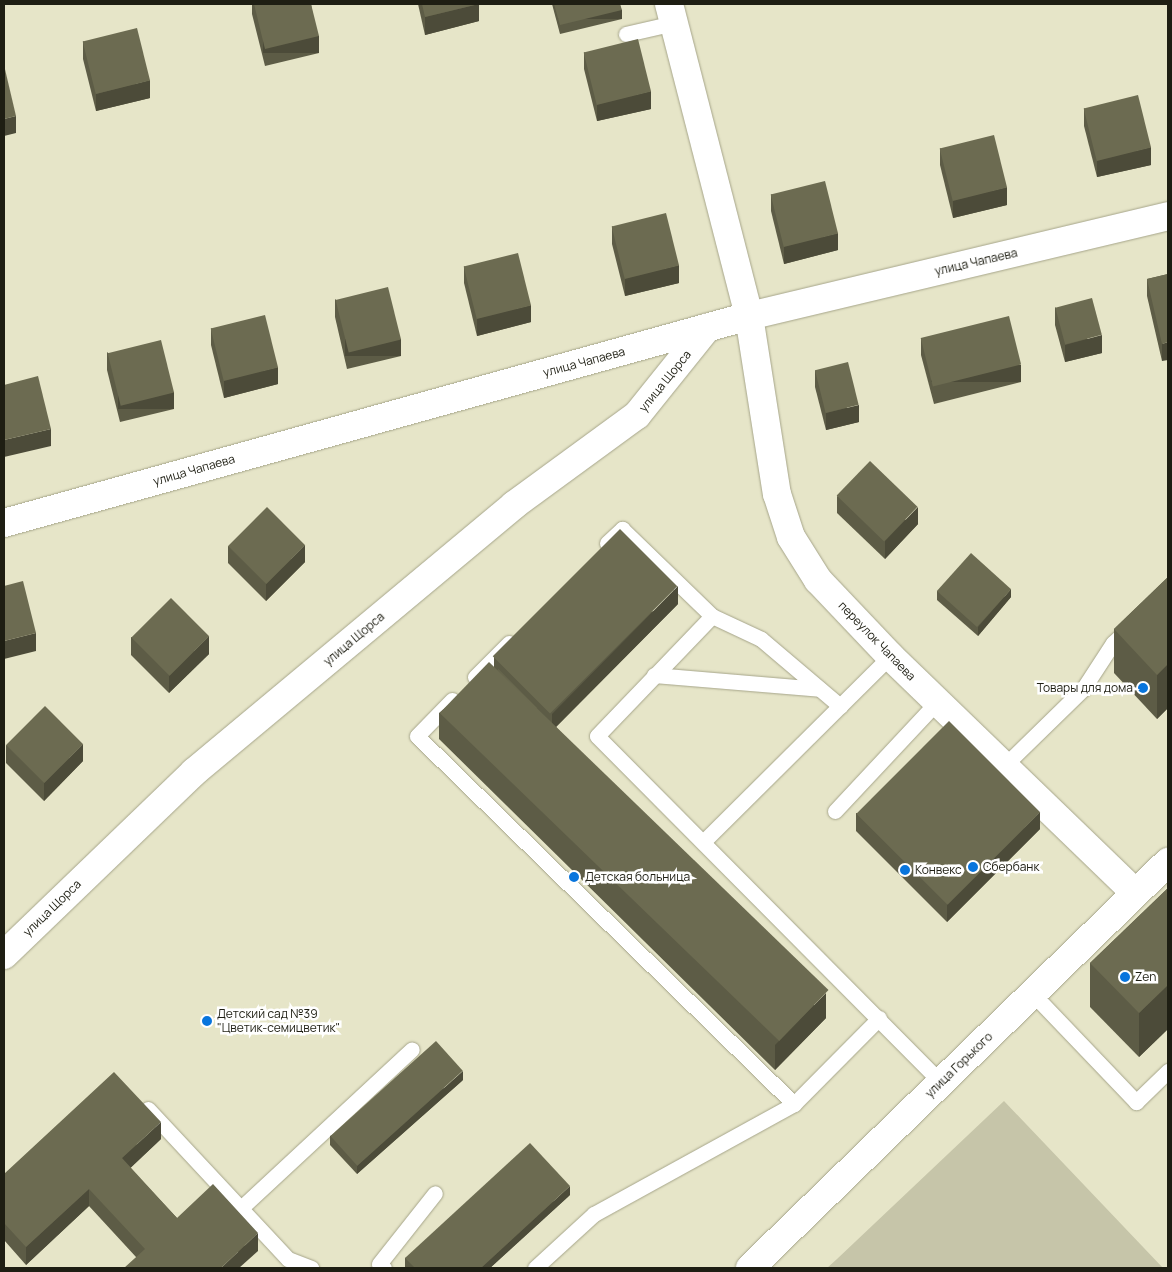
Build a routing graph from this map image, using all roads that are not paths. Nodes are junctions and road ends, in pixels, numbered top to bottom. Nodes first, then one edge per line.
1 (671, 13) edge
2 (626, 34) dead end
3 (1168, 216) edge
4 (749, 316) junction
5 (706, 328) junction
6 (4, 523) edge
7 (595, 556) edge
8 (712, 616) junction
9 (1141, 617) edge
10 (519, 632) edge
11 (890, 656) junction
12 (654, 675) junction
13 (819, 689) junction
14 (937, 702) junction
15 (840, 706) junction
16 (1005, 765) junction
17 (835, 811) dead end
18 (703, 842) junction
19 (1168, 862) edge
20 (1135, 893) junction
21 (4, 955) edge
22 (1032, 993) junction
23 (880, 1018) junction
24 (412, 1049) dead end
25 (1168, 1070) edge
26 (941, 1082) junction
27 (134, 1094) edge
28 (794, 1104) junction
29 (435, 1193) dead end
30 (240, 1208) junction
31 (283, 1264) edge
32 (311, 1268) edge
33 (384, 1268) edge
34 (535, 1268) edge
35 (750, 1268) edge

1 - 2 lane
1 - 4 street, переулок Чапаева
3 - 4 street, улица Чапаева
4 - 5 street, улица Чапаева
4 - 11 street, переулок Чапаева
5 - 6 street, улица Чапаева
5 - 21 street, улица Щорса
7 - 8 lane
8 - 12 lane
8 - 13 lane
9 - 16 lane
10 - 28 lane
11 - 14 street, переулок Чапаева
11 - 15 lane
12 - 13 lane
12 - 18 lane
13 - 15 lane
14 - 16 street, переулок Чапаева
14 - 17 lane
15 - 18 lane
16 - 20 street, переулок Чапаева
18 - 23 lane
19 - 20 street, улица Горького
20 - 22 street, улица Горького
22 - 25 lane
22 - 26 street, улица Горького
23 - 26 lane
23 - 28 lane
24 - 30 lane
26 - 35 street, улица Горького
27 - 30 lane
28 - 34 lane
29 - 33 lane
30 - 31 lane
31 - 32 lane

